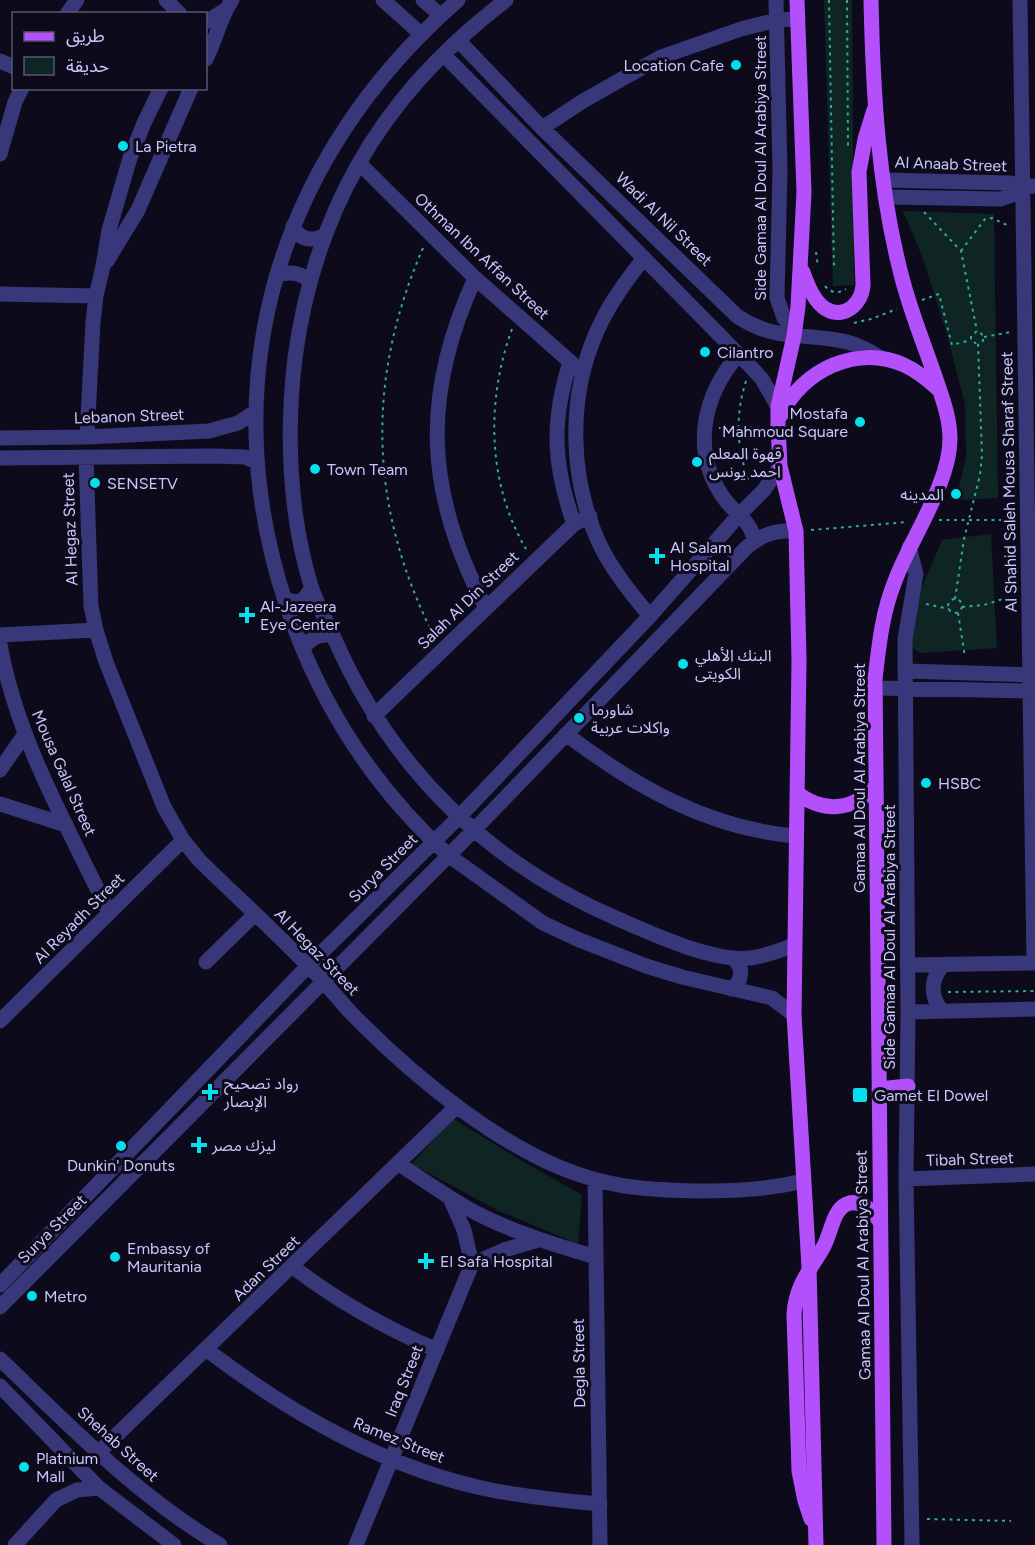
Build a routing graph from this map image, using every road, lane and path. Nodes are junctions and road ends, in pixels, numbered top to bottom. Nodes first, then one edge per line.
1 (166, 0) edge
2 (383, 0) edge
3 (423, 0) edge
4 (458, 0) edge
5 (506, 0) edge
6 (776, 0) edge
7 (796, 0) edge
8 (829, 0) edge
9 (847, 0) edge
10 (871, 0) edge
11 (1020, 0) edge
12 (229, 5) edge
13 (178, 12) edge
14 (440, 15) junction
15 (798, 19) junction
16 (777, 20) junction
17 (207, 21) edge
18 (421, 34) junction
19 (459, 40) junction
20 (444, 55) junction
21 (207, 57) edge
22 (160, 90) edge
23 (190, 90) edge
24 (18, 95) edge
25 (0, 97) edge
26 (875, 104) junction
27 (542, 128) junction
28 (0, 154) edge
29 (848, 155) dead end
30 (359, 163) junction
31 (883, 180) junction
32 (1028, 187) edge
33 (885, 197) junction
34 (912, 198) junction
35 (293, 226) junction
36 (1023, 232) junction
37 (429, 234) junction
38 (325, 235) junction
39 (816, 247) dead end
40 (961, 251) junction
41 (801, 257) junction
42 (644, 258) junction
43 (103, 266) junction
44 (818, 268) dead end
45 (834, 270) dead end
46 (276, 276) junction
47 (475, 278) junction
48 (309, 280) junction
49 (851, 284) dead end
50 (825, 285) dead end
51 (0, 294) edge
52 (96, 296) junction
53 (910, 304) junction
54 (517, 315) junction
55 (737, 316) junction
56 (845, 322) dead end
57 (977, 332) junction
58 (795, 333) junction
59 (1028, 333) edge
60 (723, 337) junction
61 (984, 337) junction
62 (971, 340) junction
63 (978, 345) junction
64 (739, 354) junction
65 (881, 358) junction
66 (570, 362) junction
67 (751, 367) junction
68 (583, 373) junction
69 (940, 391) junction
70 (778, 407) junction
71 (255, 412) junction
72 (778, 425) junction
73 (704, 428) junction
74 (738, 428) junction
75 (209, 431) junction
76 (87, 437) junction
77 (0, 438) edge
78 (215, 456) junction
79 (86, 457) junction
80 (0, 458) edge
81 (256, 462) junction
82 (780, 466) junction
83 (757, 497) junction
84 (739, 515) junction
85 (590, 516) junction
86 (574, 524) junction
87 (796, 531) junction
88 (754, 541) junction
89 (909, 547) junction
90 (533, 562) junction
91 (312, 588) junction
92 (1028, 591) junction
93 (284, 598) junction
94 (955, 599) junction
95 (911, 600) junction
96 (963, 607) junction
97 (486, 608) junction
98 (949, 609) junction
99 (958, 613) junction
100 (650, 616) junction
101 (96, 630) junction
102 (0, 635) edge
103 (333, 636) junction
104 (0, 644) edge
105 (303, 650) junction
106 (442, 651) junction
107 (905, 671) junction
108 (967, 673) junction
109 (1032, 683) edge
110 (875, 688) junction
111 (906, 690) junction
112 (374, 716) junction
113 (25, 734) junction
114 (566, 734) junction
115 (0, 770) edge
116 (875, 787) junction
117 (797, 793) junction
118 (0, 804) edge
119 (459, 817) junction
120 (66, 825) junction
121 (474, 830) junction
122 (1033, 830) edge
123 (796, 836) junction
124 (183, 840) junction
125 (434, 842) junction
126 (448, 855) junction
127 (109, 913) junction
128 (255, 914) junction
129 (794, 945) junction
130 (733, 958) junction
131 (206, 962) dead end
132 (1034, 963) edge
133 (908, 965) junction
134 (943, 965) junction
135 (308, 966) junction
136 (323, 981) junction
137 (731, 989) junction
138 (945, 990) dead end
139 (1035, 991) edge
140 (1035, 1009) edge
141 (942, 1011) junction
142 (908, 1012) junction
143 (794, 1015) junction
144 (0, 1021) edge
145 (908, 1086) junction
146 (879, 1089) junction
147 (458, 1106) junction
148 (399, 1164) junction
149 (1035, 1174) edge
150 (906, 1179) junction
151 (595, 1180) junction
152 (803, 1181) junction
153 (450, 1198) junction
154 (65, 1218) junction
155 (880, 1222) junction
156 (77, 1229) junction
157 (538, 1240) junction
158 (596, 1257) junction
159 (472, 1264) junction
160 (293, 1267) junction
161 (809, 1267) junction
162 (0, 1285) edge
163 (0, 1307) edge
164 (207, 1350) junction
165 (436, 1350) junction
166 (0, 1359) edge
167 (0, 1386) edge
168 (98, 1453) junction
169 (391, 1460) junction
170 (99, 1488) junction
171 (600, 1504) junction
172 (912, 1518) junction
173 (1011, 1521) dead end
174 (15, 1545) edge
175 (174, 1545) edge
176 (220, 1545) edge
177 (356, 1545) edge
178 (600, 1545) edge
179 (816, 1545) edge
180 (884, 1545) edge
181 (912, 1545) edge

1 - 13 street
2 - 18 street
3 - 14 street
4 - 14 street
5 - 19 street
6 - 16 street, Side Gamaa Al Doul Al Arabiya Street
7 - 15 main road
8 - 45 path
9 - 29 path
10 - 26 main road, Gamaa Al Doul Al Arabiya Street
11 - 32 street, Al Shahid Saleh Mousa Sharaf Street
12 - 17 street
12 - 21 street
14 - 18 street
15 - 16 street
15 - 41 main road
16 - 27 street
16 - 58 street, Side Gamaa Al Doul Al Arabiya Street
18 - 35 street
19 - 20 street
19 - 27 street, Wadi Al Nil Street
20 - 30 street
20 - 42 street
22 - 43 street
23 - 43 street
24 - 25 street
24 - 28 street
26 - 31 main road, Gamaa Al Doul Al Arabiya Street
26 - 41 main road
27 - 55 street, Wadi Al Nil Street
30 - 37 street, Othman Ibn Affan Street
30 - 38 street
31 - 32 street, Al Anaab Street
31 - 33 main road, Gamaa Al Doul Al Arabiya Street
32 - 34 street, Al Anaab Street
32 - 36 street, Al Shahid Saleh Mousa Sharaf Street
33 - 34 street, Al Anaab Street
33 - 53 main road, Gamaa Al Doul Al Arabiya Street
34 - 40 path
35 - 38 street
35 - 46 street
36 - 40 path
36 - 59 street, Al Shahid Saleh Mousa Sharaf Street
37 - 47 street, Othman Ibn Affan Street
37 - 106 path
38 - 48 street
39 - 44 path
40 - 57 path
41 - 58 main road
42 - 60 street
42 - 68 street
43 - 52 street
46 - 48 street
46 - 71 street
47 - 54 street, Othman Ibn Affan Street
47 - 97 street
48 - 91 street
49 - 50 path
51 - 52 street
52 - 76 street
53 - 56 path
53 - 62 path
53 - 69 main road, Gamaa Al Doul Al Arabiya Street
54 - 66 street, Othman Ibn Affan Street
54 - 90 path
55 - 58 street, Wadi Al Nil Street
55 - 60 street
57 - 61 path
57 - 62 path
58 - 65 street, Wadi Al Nil Street
58 - 70 main road
59 - 61 path
59 - 92 street, Al Shahid Saleh Mousa Sharaf Street
60 - 64 street
61 - 63 path
62 - 63 path
63 - 94 path
64 - 67 street
64 - 73 street
65 - 69 main road
65 - 72 main road
66 - 68 street, Othman Ibn Affan Street
66 - 86 street
67 - 70 street
67 - 74 path
68 - 85 street
69 - 89 main road, Gamaa Al Doul Al Arabiya Street
70 - 72 main road
71 - 75 street, Lebanon Street
71 - 81 street
72 - 74 path
72 - 82 main road
73 - 74 path
73 - 84 street
74 - 83 path
75 - 76 street, Lebanon Street
75 - 78 street
76 - 77 street, Lebanon Street
78 - 79 street
78 - 81 street
79 - 80 street
79 - 101 street, Al Hegaz Street
81 - 93 street
82 - 83 street, Surya Street
82 - 87 main road
83 - 84 street, Surya Street
84 - 88 street
84 - 100 street, Surya Street
85 - 86 street, Salah Al Din Street
85 - 100 street
86 - 90 street, Salah Al Din Street
87 - 88 street, Surya Street
87 - 117 main road
88 - 114 street, Surya Street
89 - 95 street, Side Gamaa Al Doul Al Arabiya Street
89 - 110 main road, Gamaa Al Doul Al Arabiya Street
90 - 97 street, Salah Al Din Street
91 - 93 street
91 - 103 street
92 - 96 path
92 - 109 street, Al Shahid Saleh Mousa Sharaf Street
93 - 105 street
94 - 96 path
94 - 98 path
95 - 98 path
95 - 107 street, Side Gamaa Al Doul Al Arabiya Street
96 - 99 path
97 - 106 street, Salah Al Din Street
98 - 99 path
99 - 108 path
100 - 119 street, Surya Street
101 - 102 street
101 - 124 street, Al Hegaz Street
103 - 105 street
103 - 112 street
104 - 113 street, Mousa Galal Street
105 - 125 street
106 - 112 street, Salah Al Din Street
107 - 108 street
107 - 111 street, Side Gamaa Al Doul Al Arabiya Street
108 - 109 street
109 - 111 street
109 - 122 street, Al Shahid Saleh Mousa Sharaf Street
110 - 111 street
110 - 116 main road, Gamaa Al Doul Al Arabiya Street
111 - 133 street, Side Gamaa Al Doul Al Arabiya Street
112 - 119 street
113 - 115 street
113 - 120 street, Mousa Galal Street
114 - 121 street, Surya Street
114 - 123 street
116 - 117 main road
116 - 146 main road, Gamaa Al Doul Al Arabiya Street
117 - 123 main road
118 - 120 street
119 - 121 street
119 - 125 street, Surya Street
120 - 127 street, Mousa Galal Street
121 - 126 street, Surya Street
121 - 130 street
122 - 132 street, Al Shahid Saleh Mousa Sharaf Street
123 - 129 main road
124 - 127 street, Al Reyadh Street
124 - 128 street, Al Hegaz Street
125 - 126 street
125 - 135 street, Surya Street
126 - 136 street, Surya Street
126 - 137 street
127 - 144 street, Al Reyadh Street
128 - 131 street
128 - 135 street, Al Hegaz Street
129 - 130 street
129 - 143 main road
130 - 137 street
132 - 134 street
133 - 134 street
133 - 142 street, Side Gamaa Al Doul Al Arabiya Street
134 - 141 street
135 - 136 street, Al Hegaz Street
135 - 154 street, Surya Street
136 - 147 street, Al Hegaz Street
136 - 156 street, Surya Street
137 - 143 street
138 - 139 path
140 - 141 street
141 - 142 street
142 - 145 street, Side Gamaa Al Doul Al Arabiya Street
143 - 152 main road
145 - 146 main road
145 - 150 street, Side Gamaa Al Doul Al Arabiya Street
146 - 155 main road, Gamaa Al Doul Al Arabiya Street
147 - 148 street, Adan Street
147 - 151 street, Al Hegaz Street
148 - 153 street
148 - 160 street, Adan Street
149 - 150 street, Tibah Street
150 - 172 street, Side Gamaa Al Doul Al Arabiya Street
151 - 152 street, Al Hegaz Street
151 - 158 street, Degla Street
152 - 161 main road
153 - 157 street
153 - 159 street
154 - 156 street
154 - 162 street, Surya Street
155 - 161 main road
155 - 180 main road, Gamaa Al Doul Al Arabiya Street
156 - 163 street, Surya Street
157 - 158 street
157 - 159 street
158 - 171 street, Degla Street
159 - 165 street, Iraq Street
160 - 164 street, Adan Street
160 - 165 street
161 - 179 main road
164 - 168 street, Adan Street
164 - 169 street, Ramez Street
165 - 169 street, Iraq Street
166 - 168 street, Shehab Street
167 - 170 street
168 - 176 street, Shehab Street
169 - 171 street, Ramez Street
169 - 177 street, Iraq Street
170 - 174 street
170 - 175 street
171 - 178 street, Degla Street
172 - 173 path
172 - 181 street, Side Gamaa Al Doul Al Arabiya Street

